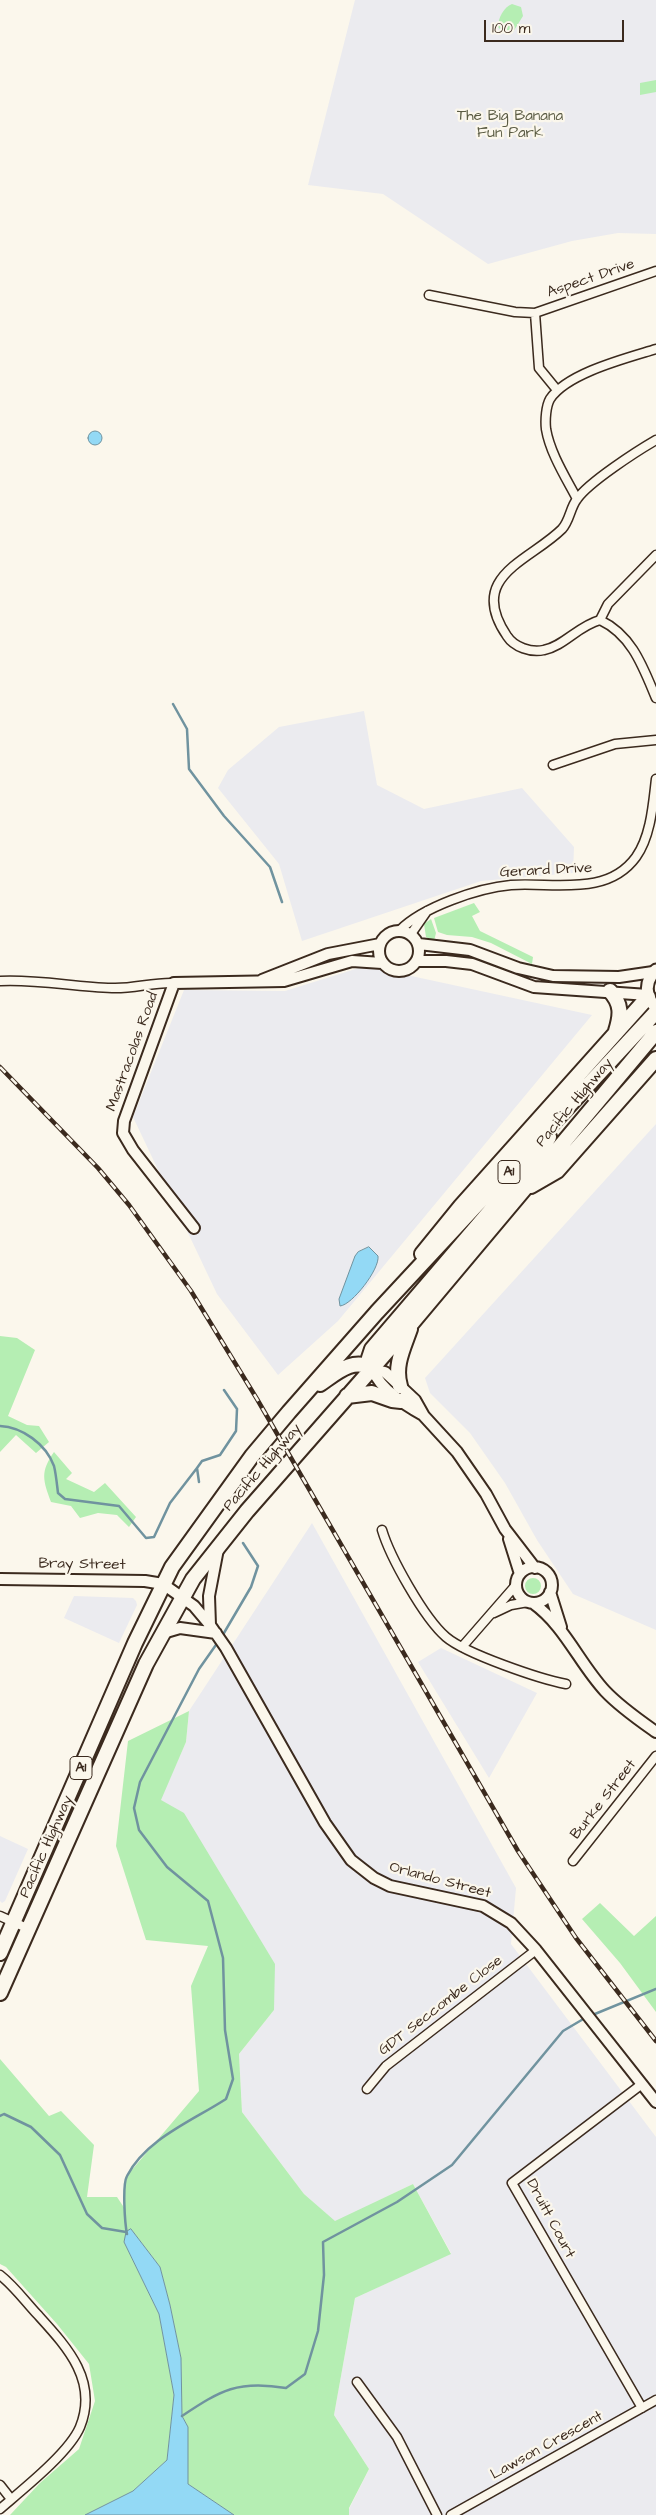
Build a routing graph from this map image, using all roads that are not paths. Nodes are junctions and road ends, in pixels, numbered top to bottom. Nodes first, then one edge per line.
1 (656, 271) edge
2 (429, 296) dead end
3 (535, 313) junction
4 (656, 350) edge
5 (557, 390) junction
6 (656, 440) edge
7 (577, 499) junction
8 (656, 555) edge
9 (600, 620) junction
10 (656, 698) edge
11 (656, 740) edge
12 (552, 765) dead end
13 (656, 779) edge
14 (427, 911) junction
15 (400, 930) junction
16 (412, 934) junction
17 (380, 944) junction
18 (419, 944) junction
19 (417, 961) junction
20 (382, 963) junction
21 (655, 971) edge
22 (0, 981) edge
23 (259, 981) junction
24 (174, 983) junction
25 (610, 991) junction
26 (651, 1000) edge
27 (656, 1012) edge
28 (656, 1032) edge
29 (614, 1036) junction
30 (656, 1058) edge
31 (562, 1114) junction
32 (522, 1191) junction
33 (194, 1228) dead end
34 (378, 1312) junction
35 (412, 1323) junction
36 (372, 1369) junction
37 (400, 1386) junction
38 (305, 1394) junction
39 (347, 1396) junction
40 (401, 1401) junction
41 (424, 1416) junction
42 (505, 1529) junction
43 (382, 1530) dead end
44 (219, 1545) junction
45 (535, 1568) junction
46 (520, 1574) junction
47 (0, 1579) edge
48 (163, 1584) junction
49 (516, 1585) junction
50 (550, 1592) junction
51 (182, 1598) junction
52 (530, 1602) junction
53 (489, 1615) junction
54 (213, 1629) junction
55 (563, 1631) junction
56 (163, 1633) junction
57 (462, 1647) junction
58 (566, 1684) dead end
59 (656, 1732) edge
60 (656, 1756) edge
61 (573, 1861) dead end
62 (0, 1916) edge
63 (14, 1922) junction
64 (29, 1929) junction
65 (536, 1950) junction
66 (0, 1953) edge
67 (0, 1993) edge
68 (642, 2084) junction
69 (367, 2089) dead end
70 (656, 2102) edge
71 (0, 2275) edge
72 (357, 2382) dead end
73 (656, 2400) edge
74 (642, 2408) junction
75 (0, 2486) edge
76 (11, 2499) junction
77 (0, 2509) edge
78 (437, 2515) edge
79 (451, 2515) edge

1 - 3 street, Aspect Drive
2 - 3 street
3 - 5 street
4 - 5 street
5 - 7 street
6 - 7 street
7 - 9 street
8 - 9 street
9 - 10 street
11 - 12 street
13 - 14 street, Gerard Drive
14 - 15 street, Gerard Drive
14 - 16 street
15 - 16 street
15 - 17 street
16 - 18 street
17 - 20 street
17 - 23 street, Mastracolas Road
18 - 19 street
18 - 21 street
19 - 20 street
19 - 25 street
20 - 23 street, Mastracolas Road
21 - 26 main road
22 - 24 street, Mastracolas Road
23 - 24 street, Mastracolas Road
24 - 33 street, Mastracolas Road
25 - 26 street
25 - 29 highway
26 - 29 highway
27 - 31 highway, Pacific Highway / A1
28 - 32 highway, Pacific Highway / A1
29 - 34 highway
30 - 32 highway
31 - 34 highway, Pacific Highway / A1
31 - 36 highway
32 - 35 highway, Pacific Highway / A1
34 - 38 highway, Pacific Highway / A1
35 - 36 highway, Pacific Highway / A1
35 - 37 highway
36 - 37 street
36 - 38 highway
36 - 39 highway, Pacific Highway / A1
36 - 40 street
37 - 41 street
38 - 48 highway, Pacific Highway / A1
39 - 40 highway
39 - 44 highway, Pacific Highway / A1
40 - 41 street
41 - 42 street
42 - 45 street
42 - 46 street
43 - 57 street
44 - 51 highway, Pacific Highway / A1
44 - 54 street
45 - 46 street
45 - 50 street
46 - 49 street
47 - 48 street, Bray Street
48 - 51 street, Orlando Street
48 - 63 highway, Pacific Highway / A1
49 - 52 street
49 - 53 street
50 - 52 street
50 - 55 street
51 - 54 street, Orlando Street
51 - 56 highway, Pacific Highway / A1
52 - 53 street
52 - 55 street
53 - 57 street
54 - 56 street
54 - 65 street, Orlando Street
55 - 59 street
56 - 64 highway, Pacific Highway / A1
57 - 58 street
60 - 61 street, Burke Street
62 - 63 street
63 - 64 street
63 - 66 highway, Pacific Highway / A1
64 - 67 highway, Pacific Highway / A1
65 - 68 street, Orlando Street
65 - 69 street, GDT Seccombe Close
68 - 70 street, Orlando Street
68 - 74 street, Druitt Court
71 - 76 street
72 - 78 street
73 - 74 street, Lawson Crescent
74 - 79 street, Lawson Crescent
75 - 76 street
76 - 77 street

